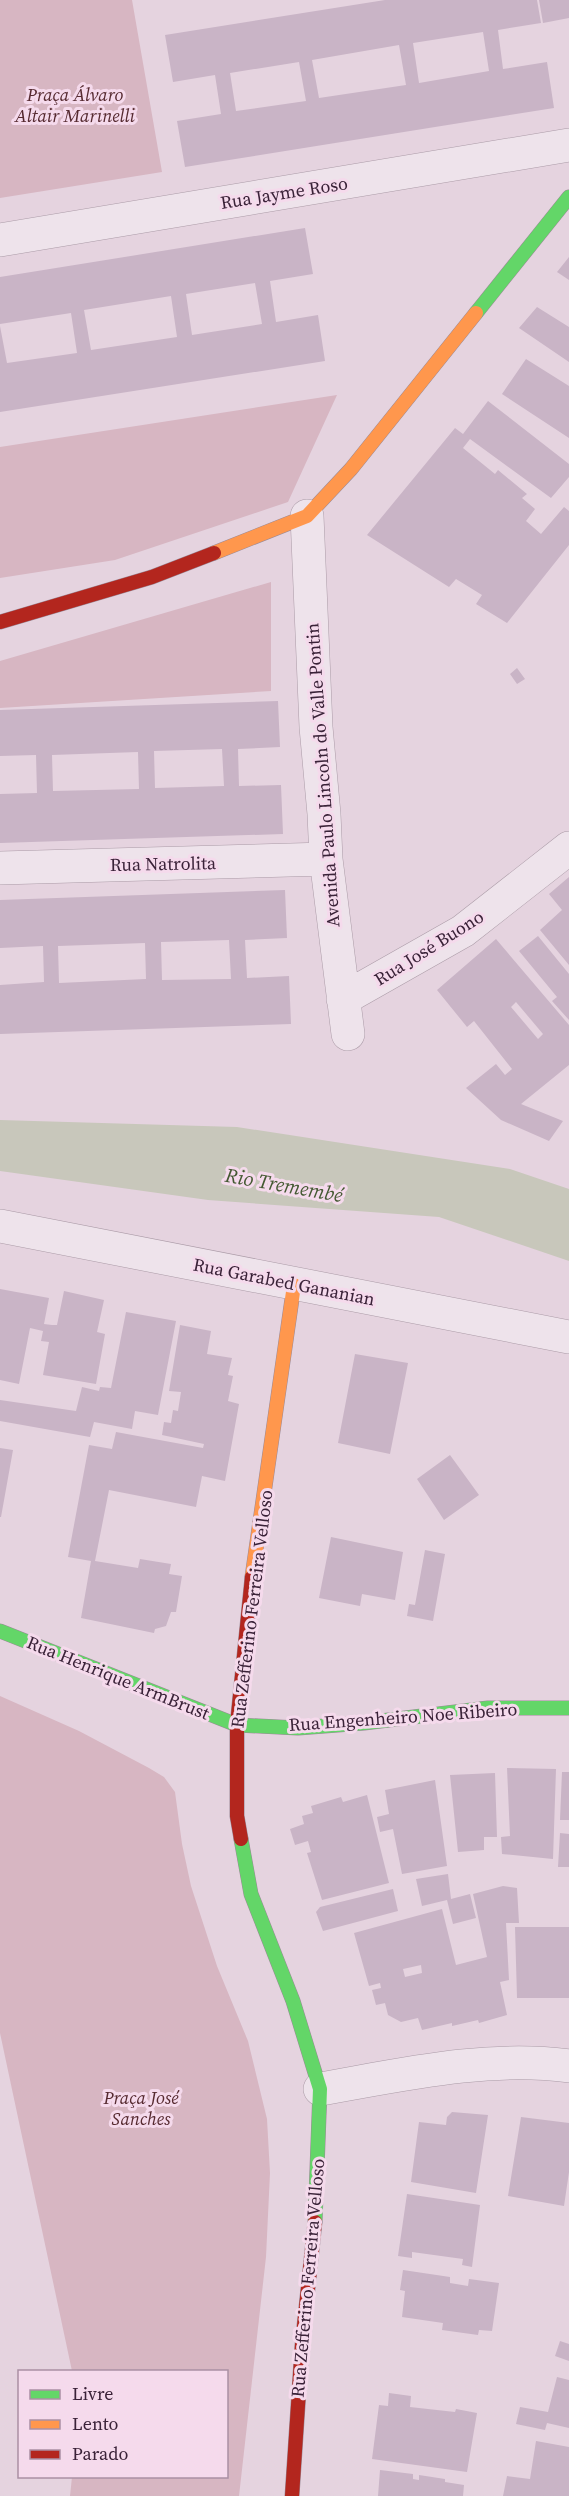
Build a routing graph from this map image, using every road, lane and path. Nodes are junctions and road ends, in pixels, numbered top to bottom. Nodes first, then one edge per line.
1 (569, 145) edge
2 (569, 197) edge
3 (0, 240) edge
4 (307, 516) junction
5 (0, 622) edge
6 (569, 848) edge
7 (326, 859) junction
8 (0, 868) edge
9 (343, 999) junction
10 (348, 1034) dead end
11 (0, 1226) edge
12 (294, 1285) junction
13 (569, 1337) edge
14 (0, 1631) edge
15 (569, 1708) edge
16 (237, 1725) junction
17 (569, 2066) edge
18 (320, 2089) junction
19 (292, 2496) edge

1 - 3 street, Rua Jayme Roso
2 - 4 street
4 - 5 street
4 - 7 street, Avenida Paulo Lincoln do Valle Pontin
6 - 9 street, Rua José Buono
7 - 8 street, Rua Natrolita
7 - 9 street, Avenida Paulo Lincoln do Valle Pontin
9 - 10 street, Avenida Paulo Lincoln do Valle Pontin
11 - 12 street, Rua Garabed Gananian
12 - 13 street, Rua Garabed Gananian
12 - 16 street, Rua Zefferino Ferreira Velloso
14 - 16 street, Rua Henrique ArmBrust
15 - 16 street, Rua Engenheiro Noe Ribeiro
16 - 18 street, Rua Zefferino Ferreira Velloso
17 - 18 street
18 - 19 street, Rua Zefferino Ferreira Velloso

